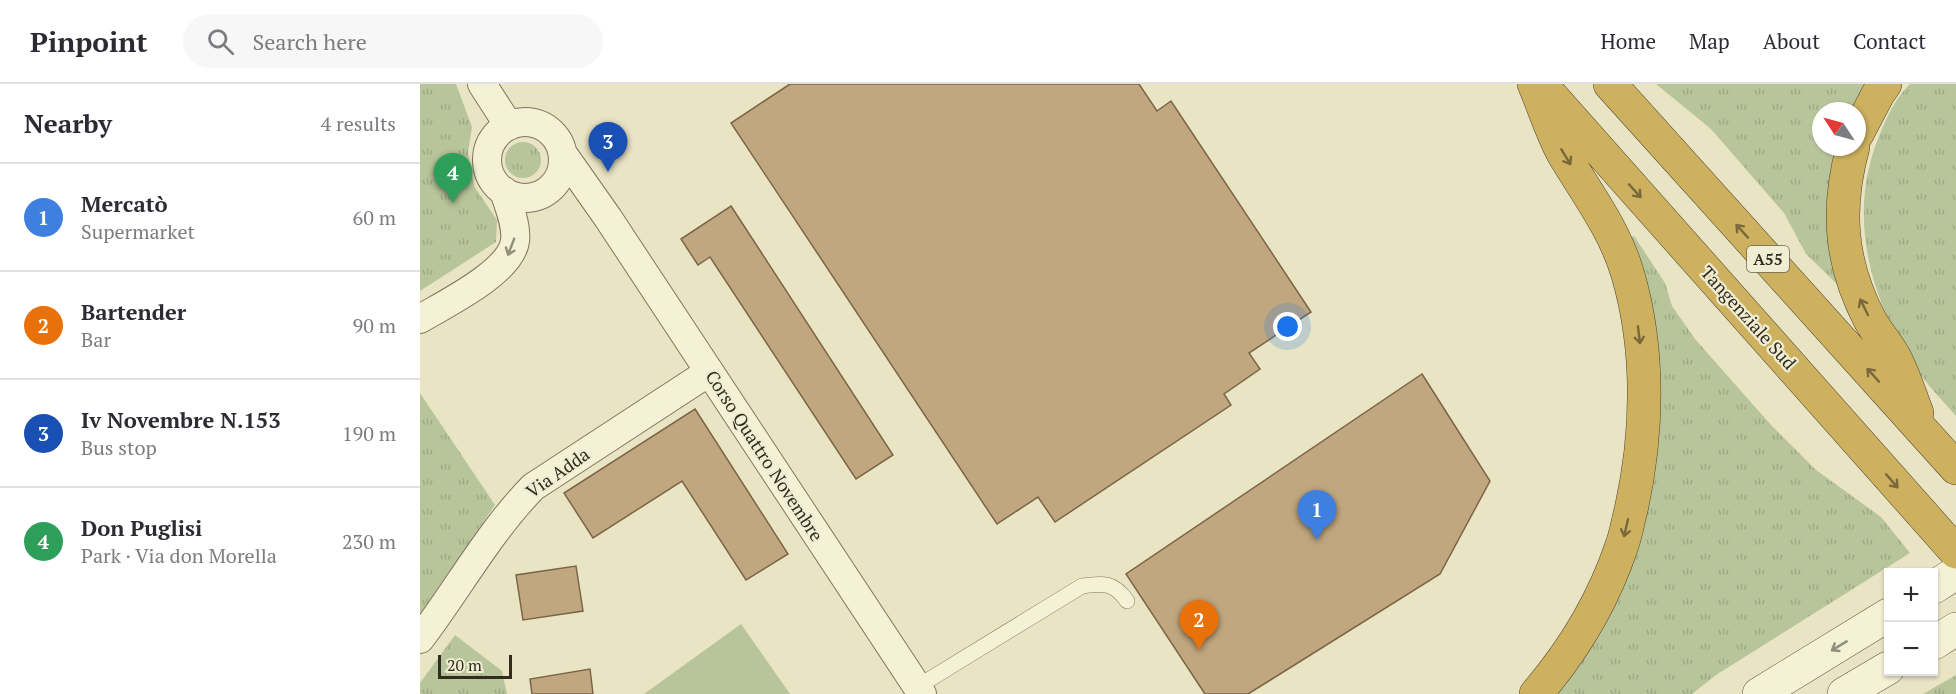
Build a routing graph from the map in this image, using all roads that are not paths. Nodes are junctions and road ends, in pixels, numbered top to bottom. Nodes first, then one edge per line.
1 (482, 84) edge
2 (1534, 84) edge
3 (1541, 84) edge
4 (1610, 84) edge
5 (1885, 84) edge
6 (1866, 117) edge
7 (509, 126) junction
8 (563, 154) junction
9 (1851, 156) edge
10 (553, 186) junction
11 (504, 191) junction
12 (608, 218) junction
13 (420, 319) edge
14 (709, 372) junction
15 (1926, 434) junction
16 (1956, 468) edge
17 (1956, 552) edge
18 (1956, 573) edge
19 (1938, 584) edge
20 (1127, 601) dead end
21 (1884, 617) edge
22 (1956, 629) edge
23 (420, 639) edge
24 (1938, 640) edge
25 (1884, 670) edge
26 (920, 691) edge
27 (1536, 694) edge
28 (1760, 694) edge
29 (1844, 694) edge

1 - 7 street
2 -> 27 highway
3 -> 17 highway, Tangenziale Sud
15 -> 4 highway, A55
5 - 6 highway
7 - 8 street
7 - 11 street
8 - 10 street
8 - 12 street, Corso Quattro Novembre
15 -> 9 highway
10 - 11 street
10 - 12 street, Corso Quattro Novembre
11 -> 13 street
12 - 14 street, Corso Quattro Novembre
14 - 23 street, Via Adda
14 - 26 street, Corso Quattro Novembre
15 - 16 highway, A55
18 - 19 main road
20 - 26 lane
21 -> 28 main road
22 - 24 main road
25 - 29 main road

